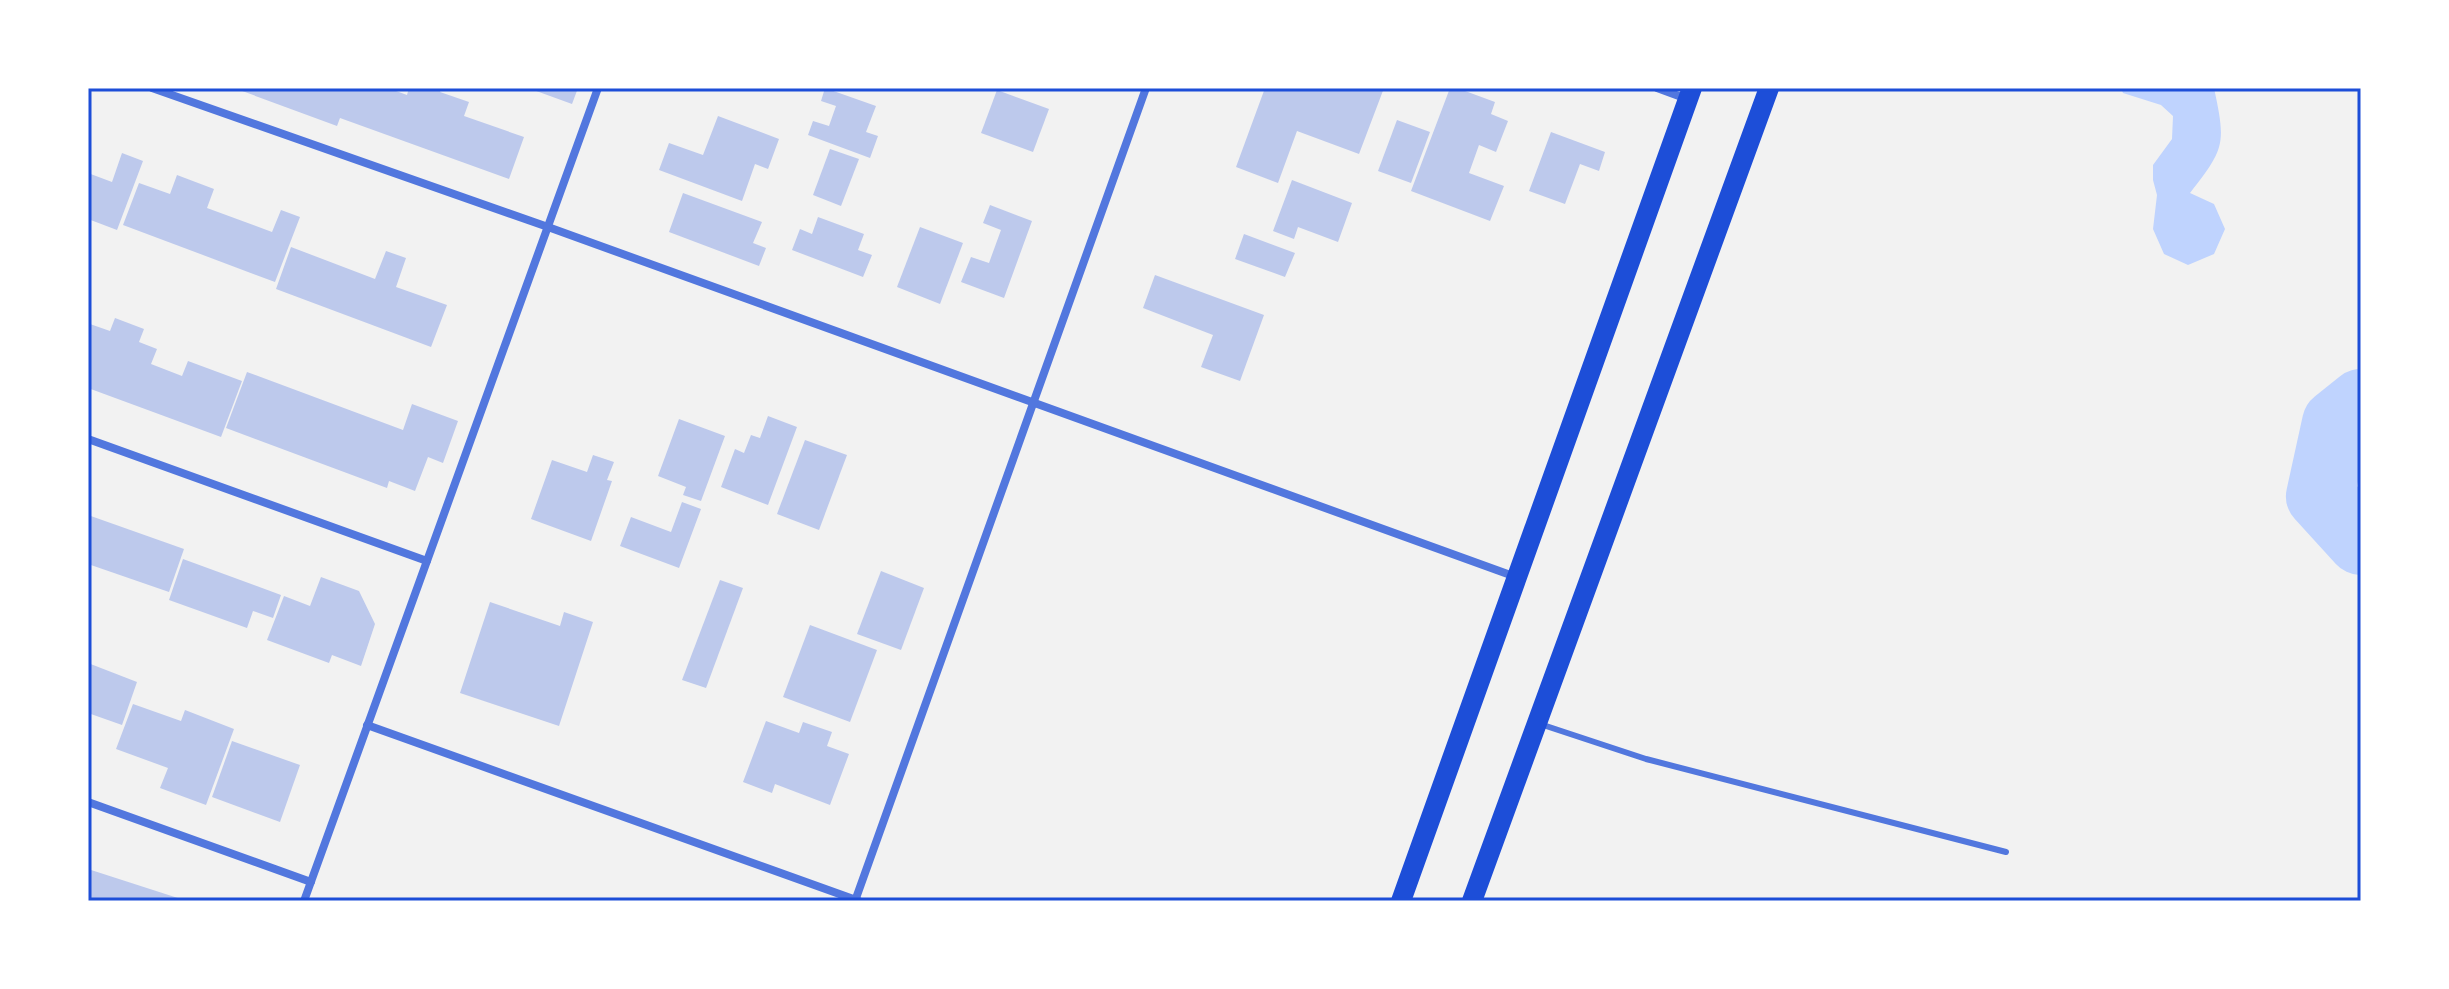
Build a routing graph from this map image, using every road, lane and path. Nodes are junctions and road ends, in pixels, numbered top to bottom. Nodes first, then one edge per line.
1 (152, 88) edge
2 (598, 88) edge
3 (1146, 88) edge
4 (1657, 88) edge
5 (1769, 88) edge
6 (1690, 94) edge
7 (548, 227) junction
8 (1033, 404) junction
9 (88, 439) edge
10 (427, 561) junction
11 (1517, 577) junction
12 (1537, 723) junction
13 (367, 725) junction
14 (88, 802) edge
15 (2006, 852) dead end
16 (311, 882) junction
17 (857, 900) edge
18 (304, 901) edge
19 (1401, 901) edge
20 (1472, 901) edge

1 - 7 street
2 - 7 street
3 - 8 street
4 - 6 street
5 - 12 main road
6 - 11 main road
7 - 8 street
7 - 10 street
8 - 11 street
8 - 17 street
9 - 10 street
10 - 13 street
11 - 19 main road
12 - 15 lane
12 - 20 main road
13 - 16 street
13 - 17 street
14 - 16 street
16 - 18 street

